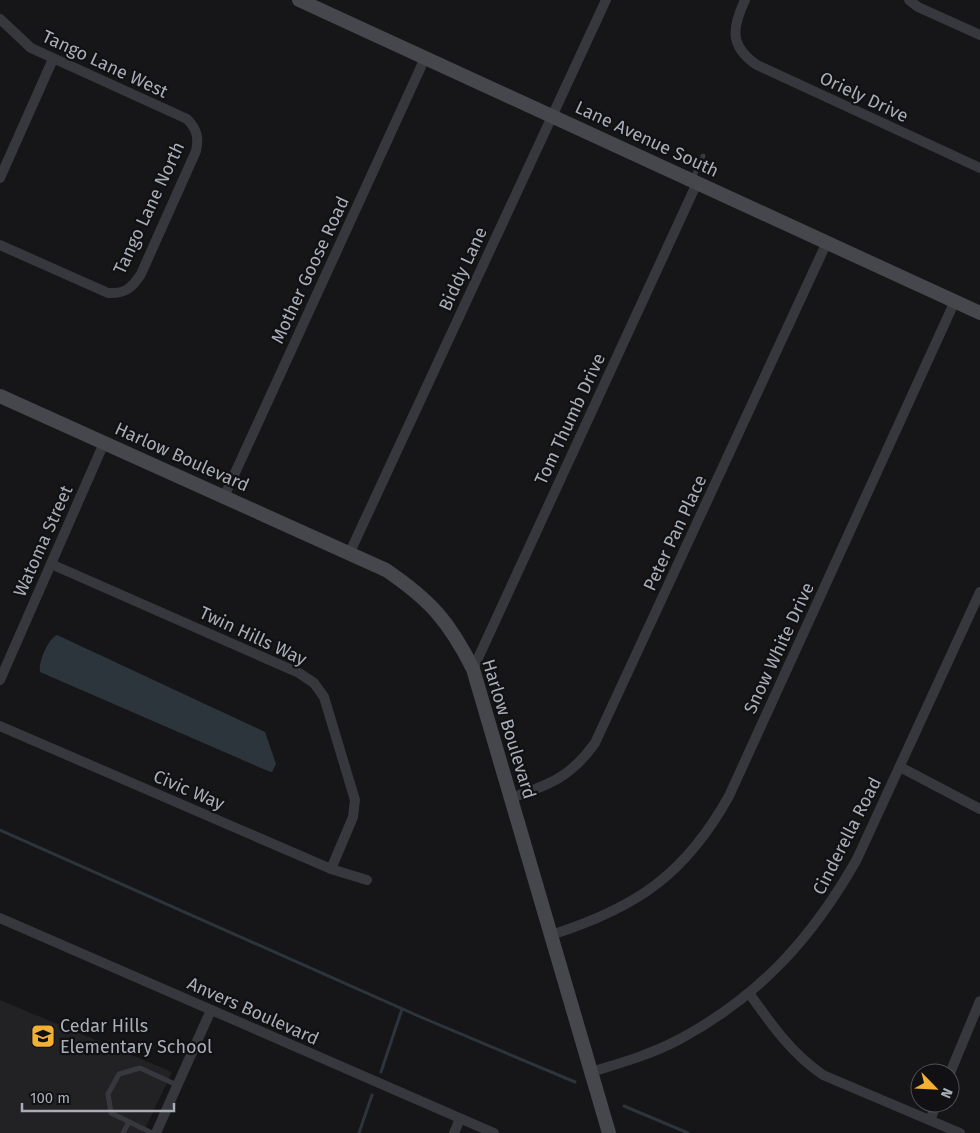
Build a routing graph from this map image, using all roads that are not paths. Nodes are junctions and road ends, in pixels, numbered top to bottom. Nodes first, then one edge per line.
1 (299, 0) edge
2 (606, 0) edge
3 (745, 0) edge
4 (909, 0) edge
5 (0, 19) edge
6 (980, 35) edge
7 (425, 58) junction
8 (53, 59) junction
9 (553, 116) junction
10 (197, 134) joint
11 (702, 156) dead end
12 (980, 168) edge
13 (0, 178) edge
14 (694, 181) junction
15 (827, 242) junction
16 (0, 245) edge
17 (955, 301) junction
18 (980, 313) edge
19 (0, 396) edge
20 (104, 443) junction
21 (224, 496) junction
22 (350, 552) junction
23 (51, 564) junction
24 (980, 592) edge
25 (473, 669) junction
26 (0, 680) edge
27 (0, 726) edge
28 (900, 767) junction
29 (511, 798) junction
30 (980, 809) edge
31 (331, 869) junction
32 (367, 880) dead end
33 (0, 918) edge
34 (551, 935) junction
35 (749, 993) junction
36 (980, 1001) edge
37 (211, 1010) junction
38 (954, 1063) edge
39 (591, 1072) junction
40 (177, 1085) junction
41 (933, 1113) edge
42 (460, 1119) junction
43 (930, 1120) junction
44 (129, 1122) junction
45 (123, 1133) edge
46 (152, 1133) edge
47 (156, 1133) edge
48 (454, 1133) edge
49 (494, 1133) edge
50 (609, 1133) edge
51 (960, 1133) edge

1 - 7 street, Lane Avenue South
2 - 9 street, Biddy Lane
3 - 12 street, Oriely Drive
4 - 6 street
5 - 8 street, Tango Lane West
7 - 9 street, Lane Avenue South
7 - 21 street, Mother Goose Road
8 - 10 street, Tango Lane West
8 - 13 street
9 - 14 street, Lane Avenue South
9 - 22 street, Biddy Lane
10 - 16 street, Tango Lane North
11 - 14 lane
14 - 15 street, Lane Avenue South
14 - 25 street, Tom Thumb Drive
15 - 17 street, Lane Avenue South
15 - 29 street, Peter Pan Place
17 - 18 street, Lane Avenue South
17 - 34 street, Snow White Drive
19 - 20 street, Harlow Boulevard
20 - 21 street, Harlow Boulevard
20 - 23 street, Watoma Street
21 - 22 street, Harlow Boulevard
22 - 25 street, Harlow Boulevard
23 - 26 street, Watoma Street
23 - 31 street, Twin Hills Way
24 - 28 street, Cinderella Road
25 - 29 street, Harlow Boulevard
27 - 31 street, Civic Way
28 - 30 street
28 - 35 street, Cinderella Road
29 - 34 street, Harlow Boulevard
31 - 32 street, Civic Way
33 - 37 street, Anvers Boulevard
34 - 39 street, Harlow Boulevard
35 - 39 street, Cinderella Road
35 - 43 street
36 - 38 street
37 - 40 street
37 - 42 street, Anvers Boulevard
39 - 50 street, Harlow Boulevard
40 - 44 lane
40 - 47 street
41 - 43 street
42 - 48 street
42 - 49 street, Anvers Boulevard
43 - 51 street
44 - 45 lane
44 - 46 lane

